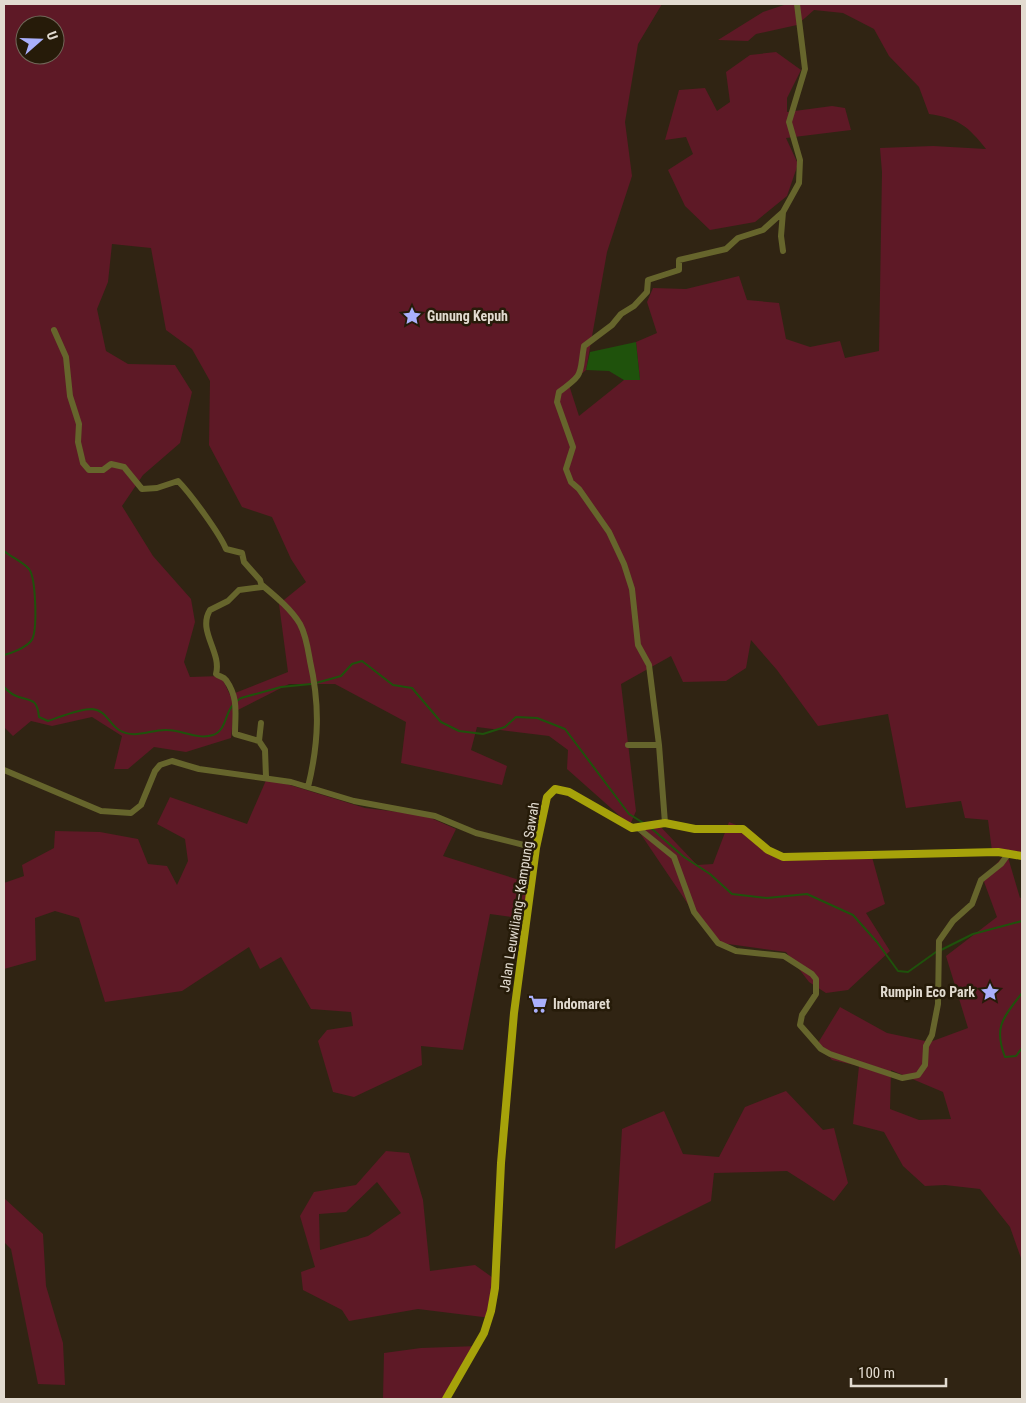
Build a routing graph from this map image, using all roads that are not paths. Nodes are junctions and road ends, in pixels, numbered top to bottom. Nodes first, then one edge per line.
1 (797, 4) edge
2 (783, 212) junction
3 (783, 252) dead end
4 (54, 330) dead end
5 (262, 585) junction
6 (261, 723) dead end
7 (259, 741) junction
8 (628, 745) dead end
9 (659, 745) junction
10 (4, 770) edge
11 (266, 777) junction
12 (308, 787) junction
13 (665, 823) junction
14 (639, 828) junction
15 (536, 848) junction
16 (1009, 853) junction
17 (1022, 856) edge
18 (446, 1399) edge

1 - 2 street
2 - 3 street
2 - 9 street
4 - 5 street
5 - 7 street
5 - 12 street
6 - 7 street
7 - 11 street
8 - 9 street
9 - 13 street
10 - 11 street
11 - 12 street
12 - 15 street
13 - 14 main road
13 - 16 main road
14 - 15 main road, Jalan Leuwiliang–Kampung Sawah
14 - 16 street
15 - 18 main road, Jalan Leuwiliang–Kampung Sawah
16 - 17 main road

